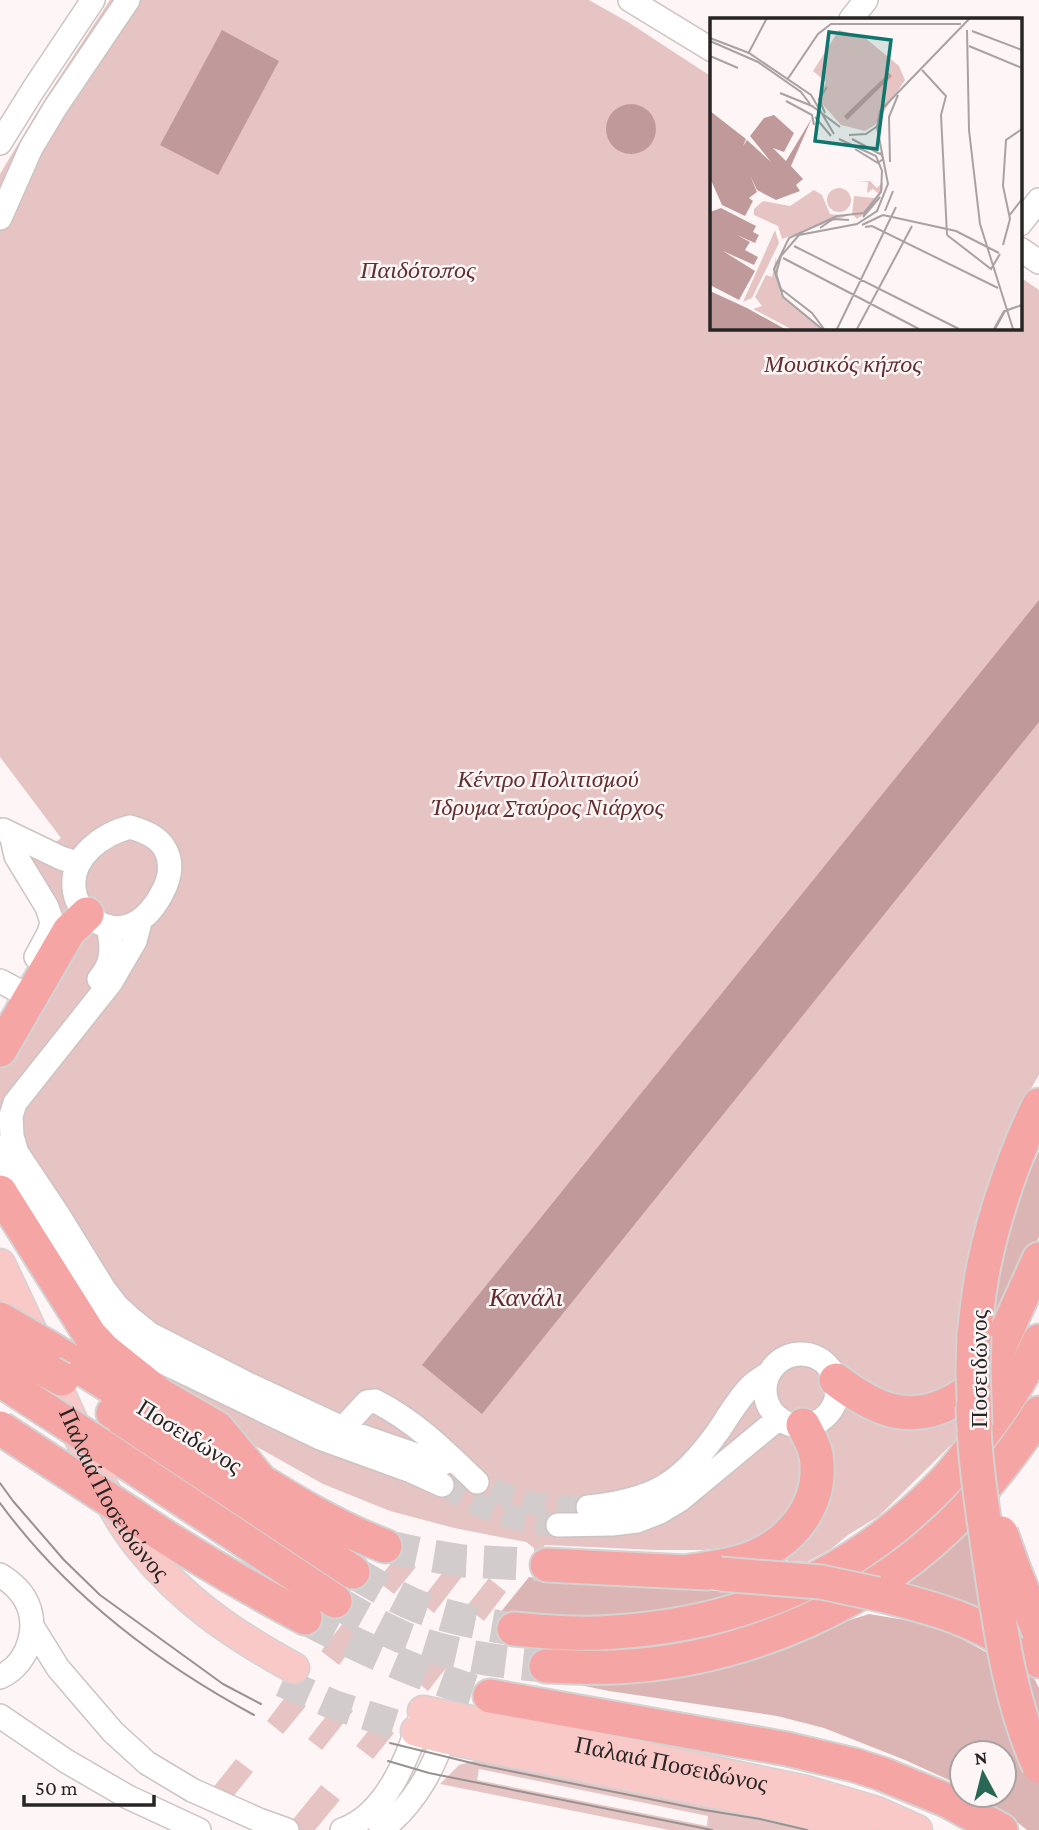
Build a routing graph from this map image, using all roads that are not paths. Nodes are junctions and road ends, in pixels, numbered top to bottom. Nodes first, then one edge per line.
1 (93, 0) edge
2 (128, 0) edge
3 (630, 0) edge
4 (866, 0) edge
5 (852, 18) edge
6 (710, 49) edge
7 (1, 138) edge
8 (1039, 200) edge
9 (0, 218) edge
10 (1021, 223) edge
11 (1021, 250) edge
12 (1039, 262) edge
13 (5, 831) edge
14 (77, 863) junction
15 (97, 920) junction
16 (140, 922) junction
17 (16, 990) edge
18 (0, 1018) edge
19 (0, 1051) edge
20 (0, 1104) edge
21 (1039, 1105) edge
22 (0, 1148) edge
23 (0, 1192) edge
24 (1039, 1259) edge
25 (0, 1264) edge
26 (0, 1302) edge
27 (0, 1319) edge
28 (1039, 1341) edge
29 (0, 1345) edge
30 (769, 1373) junction
31 (0, 1380) edge
32 (836, 1380) junction
33 (973, 1406) junction
34 (1039, 1413) edge
35 (791, 1422) junction
36 (0, 1428) edge
37 (343, 1428) junction
38 (260, 1480) junction
39 (477, 1482) tunnel mouth
40 (588, 1507) tunnel mouth
41 (558, 1525) tunnel mouth
42 (385, 1546) tunnel mouth
43 (547, 1566) tunnel mouth
44 (354, 1572) tunnel mouth
45 (684, 1572) junction
46 (0, 1575) edge
47 (335, 1601) tunnel mouth
48 (305, 1618) tunnel mouth
49 (32, 1626) junction
50 (514, 1629) tunnel mouth
51 (1039, 1632) edge
52 (1039, 1661) edge
53 (546, 1666) tunnel mouth
54 (58, 1668) junction
55 (7, 1672) edge
56 (490, 1696) tunnel mouth
57 (8, 1721) edge
58 (433, 1724) junction
59 (1039, 1766) edge
60 (199, 1830) edge
61 (287, 1830) edge
62 (342, 1830) edge
63 (381, 1830) edge
64 (862, 1830) edge
65 (917, 1830) edge
66 (1001, 1830) edge

1 - 7 street
2 - 9 street
3 - 6 street
4 - 5 street
8 - 10 street
11 - 12 street
13 - 14 street
13 - 17 street
14 - 15 street
14 - 16 street
15 - 16 street
15 - 17 highway
15 - 20 street
16 - 37 street
17 - 18 street
17 - 19 highway
21 - 33 highway, Ποσειδώνος, bridge
22 - 37 street
23 - 38 highway
24 - 32 highway
25 - 26 main road, Παλαιά Ποσειδώνος
27 - 38 highway, Ποσειδώνος, bridge
28 - 50 highway
29 - 44 highway, bridge
30 - 32 street
30 - 35 street
30 - 40 street
31 - 47 highway, bridge
32 - 35 street
33 - 51 highway, Ποσειδώνος, bridge
33 - 59 highway, bridge
34 - 53 highway
35 - 41 street
35 - 45 highway
36 - 48 highway, bridge
37 - 39 street
38 - 42 highway, Ποσειδώνος
43 - 45 highway
45 - 52 highway, bridge
46 - 49 street
49 - 54 street
49 - 55 street
54 - 55 street
54 - 61 street
55 - 57 street
56 - 66 highway
57 - 60 street
58 - 62 street
58 - 63 street
58 - 64 main road, Παλαιά Ποσειδώνος
58 - 65 main road, Παλαιά Ποσειδώνος

